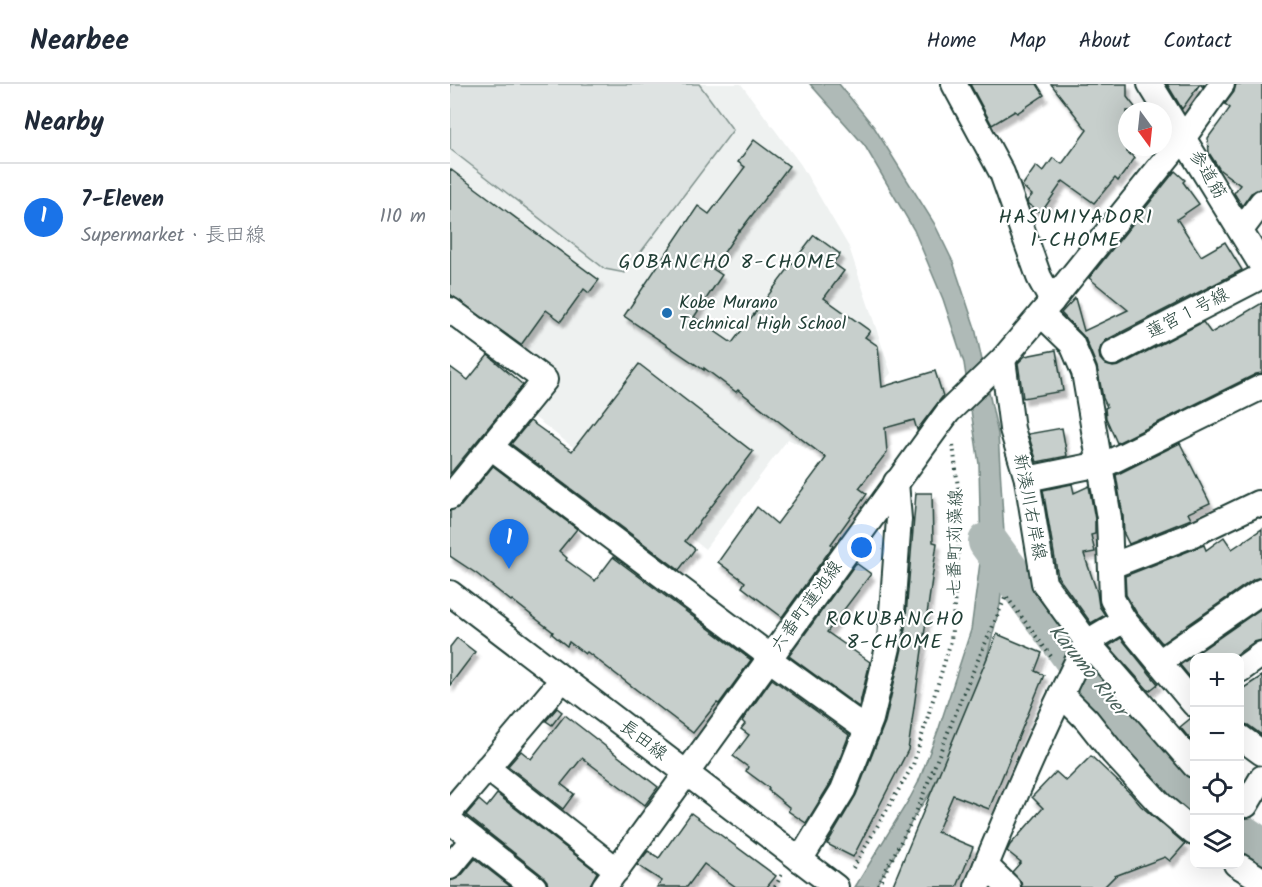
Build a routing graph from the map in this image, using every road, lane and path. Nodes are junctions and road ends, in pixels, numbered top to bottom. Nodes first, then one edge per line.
1 (954, 84) edge
2 (1150, 84) edge
3 (1222, 84) edge
4 (1230, 84) edge
5 (1184, 137) junction
6 (1262, 202) edge
7 (1241, 230) junction
8 (1262, 266) edge
9 (1262, 276) edge
10 (1046, 307) junction
11 (450, 310) edge
12 (1113, 353) dead end
13 (1003, 359) junction
14 (1262, 387) edge
15 (948, 412) junction
16 (491, 447) junction
17 (1100, 464) junction
18 (1027, 479) junction
19 (896, 482) junction
20 (450, 497) edge
21 (1262, 505) edge
22 (1111, 566) junction
23 (1262, 591) edge
24 (450, 593) edge
25 (1124, 620) junction
26 (1087, 642) junction
27 (1262, 654) edge
28 (770, 658) junction
29 (1160, 662) junction
30 (1244, 667) edge
31 (562, 680) junction
32 (1065, 686) junction
33 (1190, 697) edge
34 (1190, 705) edge
35 (1160, 726) junction
36 (867, 730) junction
37 (1244, 740) edge
38 (1262, 753) edge
39 (1191, 761) edge
40 (487, 768) junction
41 (687, 775) junction
42 (1262, 778) edge
43 (1249, 807) edge
44 (450, 812) edge
45 (450, 821) edge
46 (1190, 830) edge
47 (473, 839) junction
48 (793, 864) junction
49 (450, 867) edge
50 (853, 868) dead end
51 (1244, 869) edge
52 (982, 877) edge
53 (611, 878) edge
54 (1262, 880) edge
55 (878, 885) dead end
56 (534, 887) edge
57 (775, 887) edge
58 (836, 887) edge
59 (1008, 887) edge

1 - 10 street
2 - 5 street, 参道筋
3 - 5 street
4 - 5 street
5 - 7 street, 参道筋
5 - 10 street
6 - 7 street
7 - 8 street, 参道筋
9 - 12 street, 蓮宮１号線
10 - 13 street
10 - 17 street
11 - 16 street
13 - 15 street, 六番町蓮池線
13 - 18 street, 新湊川右岸線
14 - 17 street
15 - 19 street, 六番町蓮池線
15 - 50 path, 七番町苅藻線
16 - 20 street
16 - 28 street
17 - 18 street
17 - 22 street
18 - 26 street, 新湊川右岸線
19 - 28 street, 六番町蓮池線
19 - 36 street
21 - 22 street
22 - 25 street
23 - 29 street
24 - 31 street, 長田線
25 - 26 street
25 - 29 street
26 - 32 street
26 - 35 street, 新湊川右岸線
27 - 30 street
28 - 36 street
28 - 41 street, 六番町蓮池線
29 - 33 street
31 - 40 street
31 - 41 street, 長田線
32 - 46 street
32 - 52 street
32 - 55 path
34 - 35 street
35 - 39 street, 新湊川右岸線
36 - 48 street
37 - 38 street
40 - 44 street
40 - 53 street
41 - 48 street, 長田線
41 - 53 street, 六番町蓮池線
42 - 43 street
45 - 47 street
47 - 49 street
47 - 56 street
48 - 57 path
48 - 58 street, 長田線
51 - 54 street
52 - 59 street

